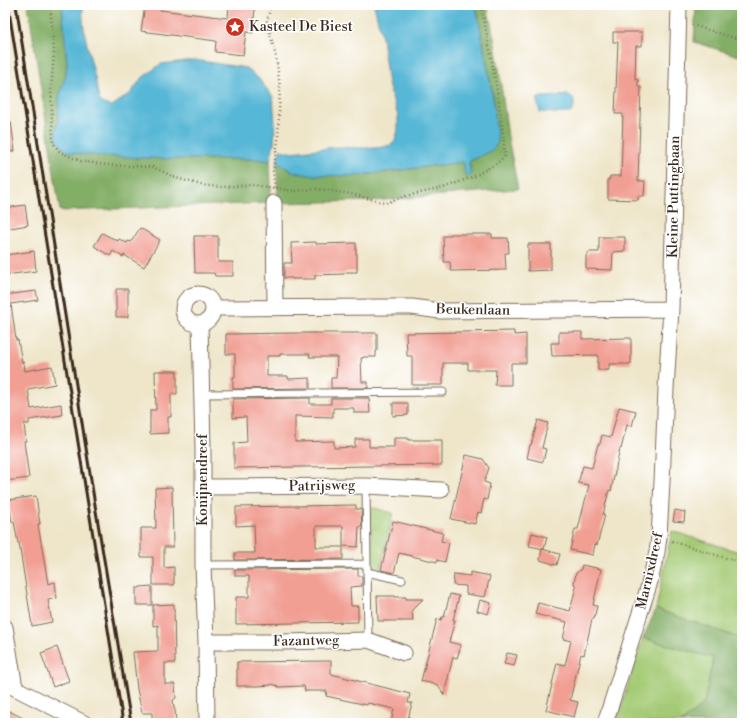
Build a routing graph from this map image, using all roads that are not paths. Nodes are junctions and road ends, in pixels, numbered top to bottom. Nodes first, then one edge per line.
1 (679, 5) edge
2 (274, 195) road end
3 (214, 308) junction
4 (275, 308) junction
5 (671, 309) junction
6 (200, 324) junction
7 (666, 389) joint
8 (443, 392) dead end
9 (202, 394) junction
10 (366, 486) junction
11 (203, 487) junction
12 (442, 490) dead end
13 (367, 564) junction
14 (203, 565) junction
15 (367, 572) junction
16 (402, 580) dead end
17 (5, 627) edge
18 (368, 640) junction
19 (206, 642) junction
20 (404, 653) dead end
21 (10, 686) edge
22 (84, 723) edge
23 (207, 723) edge
24 (605, 723) edge

1 - 5 street, Kleine Puttingbaan
2 - 4 street
3 - 4 street, Beukenlaan
3 - 6 street
3 - 6 street
4 - 5 street, Beukenlaan
5 - 7 street, Kleine Puttingbaan
6 - 9 street
7 - 24 street, Marnixdreef
8 - 9 lane
9 - 11 street, Konijnendreef
10 - 11 street, Patrijsweg
10 - 12 street, Patrijsweg
10 - 13 lane
11 - 14 street, Konijnendreef
13 - 14 lane
13 - 15 lane
14 - 19 street, Konijnendreef
15 - 16 lane
15 - 18 lane
17 - 21 street
18 - 19 street, Fazantweg
18 - 20 street, Fazantweg
19 - 23 street, Konijnendreef
21 - 22 street

